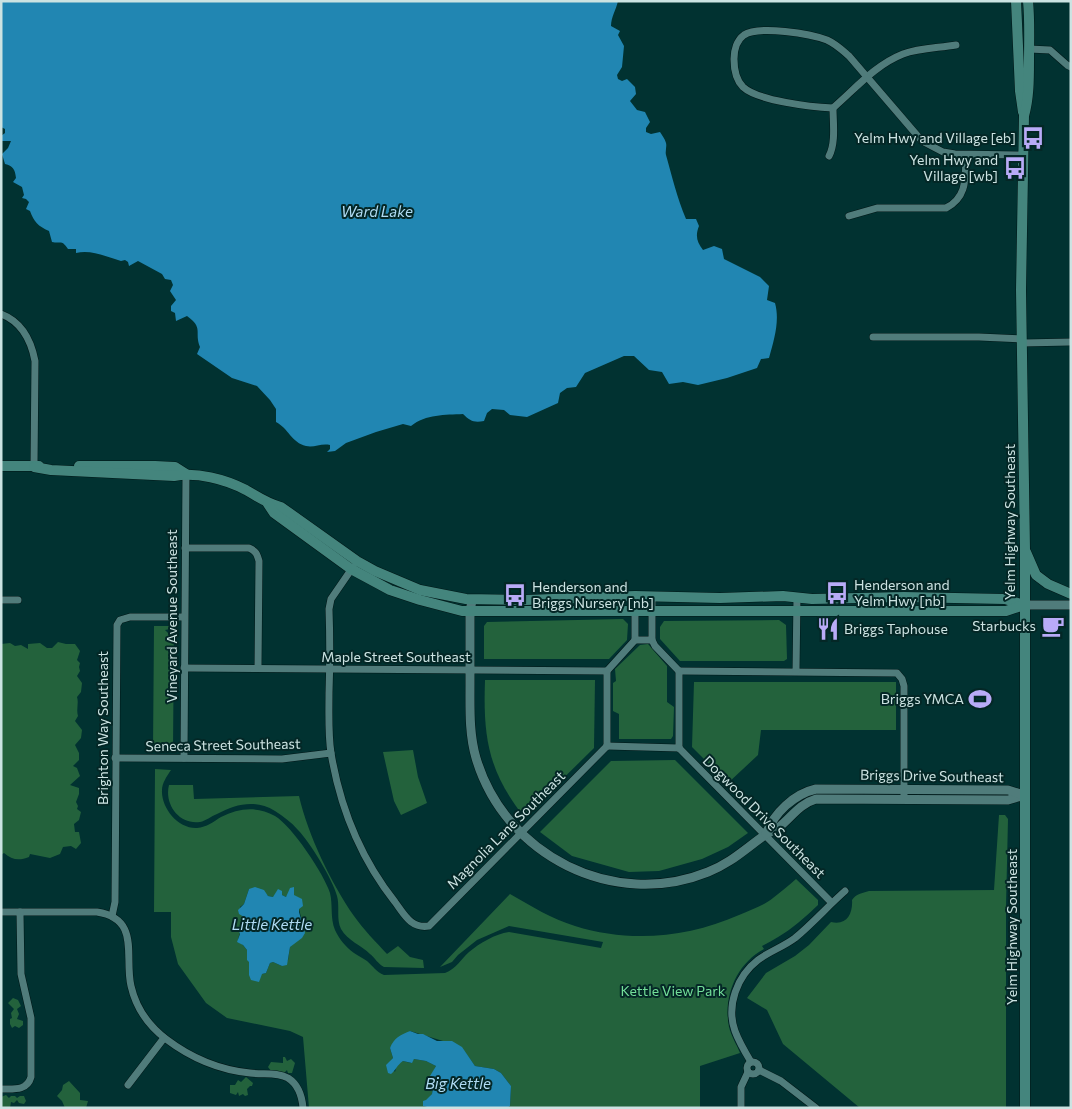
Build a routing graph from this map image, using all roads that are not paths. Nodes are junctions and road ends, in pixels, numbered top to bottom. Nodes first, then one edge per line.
1 (1016, 1) edge
2 (1028, 1) edge
3 (956, 45) dead end
4 (1029, 49) junction
5 (1071, 67) edge
6 (866, 78) junction
7 (833, 108) junction
8 (1024, 116) junction
9 (1023, 155) junction
10 (829, 156) dead end
11 (966, 156) junction
12 (849, 216) dead end
13 (1, 314) edge
14 (873, 337) dead end
15 (1022, 341) junction
16 (1071, 342) edge
17 (1, 466) edge
18 (34, 467) junction
19 (186, 474) junction
20 (184, 548) junction
21 (1025, 549) junction
22 (354, 565) junction
23 (1071, 594) edge
24 (635, 596) junction
25 (652, 596) junction
26 (797, 597) junction
27 (1, 600) edge
28 (18, 600) dead end
29 (472, 600) junction
30 (1024, 605) junction
31 (1071, 605) edge
32 (652, 610) junction
33 (635, 611) junction
34 (797, 611) junction
35 (470, 612) junction
36 (184, 617) junction
37 (635, 640) junction
38 (652, 640) junction
39 (184, 668) junction
40 (258, 668) junction
41 (330, 669) junction
42 (470, 669) junction
43 (607, 671) junction
44 (679, 672) junction
45 (796, 672) junction
46 (607, 746) junction
47 (679, 748) junction
48 (331, 753) junction
49 (115, 758) junction
50 (184, 758) junction
51 (904, 794) junction
52 (1025, 795) junction
53 (520, 833) junction
54 (766, 834) junction
55 (845, 891) dead end
56 (831, 902) junction
57 (1, 912) edge
58 (20, 912) junction
59 (112, 916) junction
60 (164, 1038) junction
61 (751, 1062) junction
62 (758, 1070) junction
63 (748, 1072) junction
64 (128, 1085) dead end
65 (1, 1089) edge
66 (303, 1108) edge
67 (741, 1108) edge
68 (816, 1108) edge
69 (1025, 1108) edge

1 - 8 main road, Yelm Highway Southeast
2 - 4 main road, Yelm Highway Southeast
3 - 6 street
4 - 5 street
4 - 8 main road, Yelm Highway Southeast
6 - 7 street
6 - 7 street
6 - 11 street
7 - 10 street
8 - 9 main road, Yelm Highway Southeast
9 - 11 street
9 - 15 main road, Yelm Highway Southeast
11 - 12 street
13 - 18 street
14 - 15 street
15 - 16 street
15 - 21 main road, Yelm Highway Southeast
17 - 18 main road
18 - 19 main road
19 - 20 street, Vineyard Avenue Southeast
19 - 22 main road
20 - 36 street, Vineyard Avenue Southeast
20 - 40 street
21 - 23 main road
21 - 30 main road, Yelm Highway Southeast
22 - 29 main road
22 - 35 main road
22 - 41 street
24 - 25 main road
24 - 29 main road
24 - 33 street
25 - 26 main road
25 - 32 street
26 - 30 main road
26 - 34 street
27 - 28 street
29 - 35 street, Briggs Drive Southeast
30 - 31 street
30 - 34 main road
30 - 52 main road, Yelm Highway Southeast
32 - 33 main road
32 - 34 main road
32 - 38 street
33 - 35 main road
33 - 37 street
34 - 45 street
35 - 42 street, Briggs Drive Southeast
36 - 39 street, Vineyard Avenue Southeast
36 - 49 street, Brighton Way Southeast
37 - 38 street
37 - 43 street
38 - 44 street
39 - 40 street, Maple Street Southeast
39 - 50 street, Vineyard Avenue Southeast
40 - 41 street, Maple Street Southeast
41 - 42 street, Maple Street Southeast
41 - 48 street
42 - 43 street, Maple Street Southeast
42 - 53 street, Briggs Drive Southeast
43 - 46 street
44 - 45 street
44 - 47 street
45 - 51 street
46 - 47 street
46 - 53 street, Magnolia Lane Southeast
47 - 54 street, Dogwood Drive Southeast
48 - 50 street, Seneca Street Southeast
48 - 53 street, Magnolia Lane Southeast
49 - 50 street, Seneca Street Southeast
49 - 59 street, Brighton Way Southeast
51 - 52 street, Briggs Drive Southeast
51 - 54 street, Briggs Drive Southeast
52 - 69 main road, Yelm Highway Southeast
53 - 54 street, Briggs Drive Southeast
54 - 56 street, Dogwood Drive Southeast
55 - 56 street
56 - 61 street
57 - 58 street
58 - 59 street
58 - 65 street
59 - 60 street
60 - 64 street
60 - 66 street
61 - 62 street
61 - 63 street
62 - 63 street
62 - 68 street
63 - 67 street

